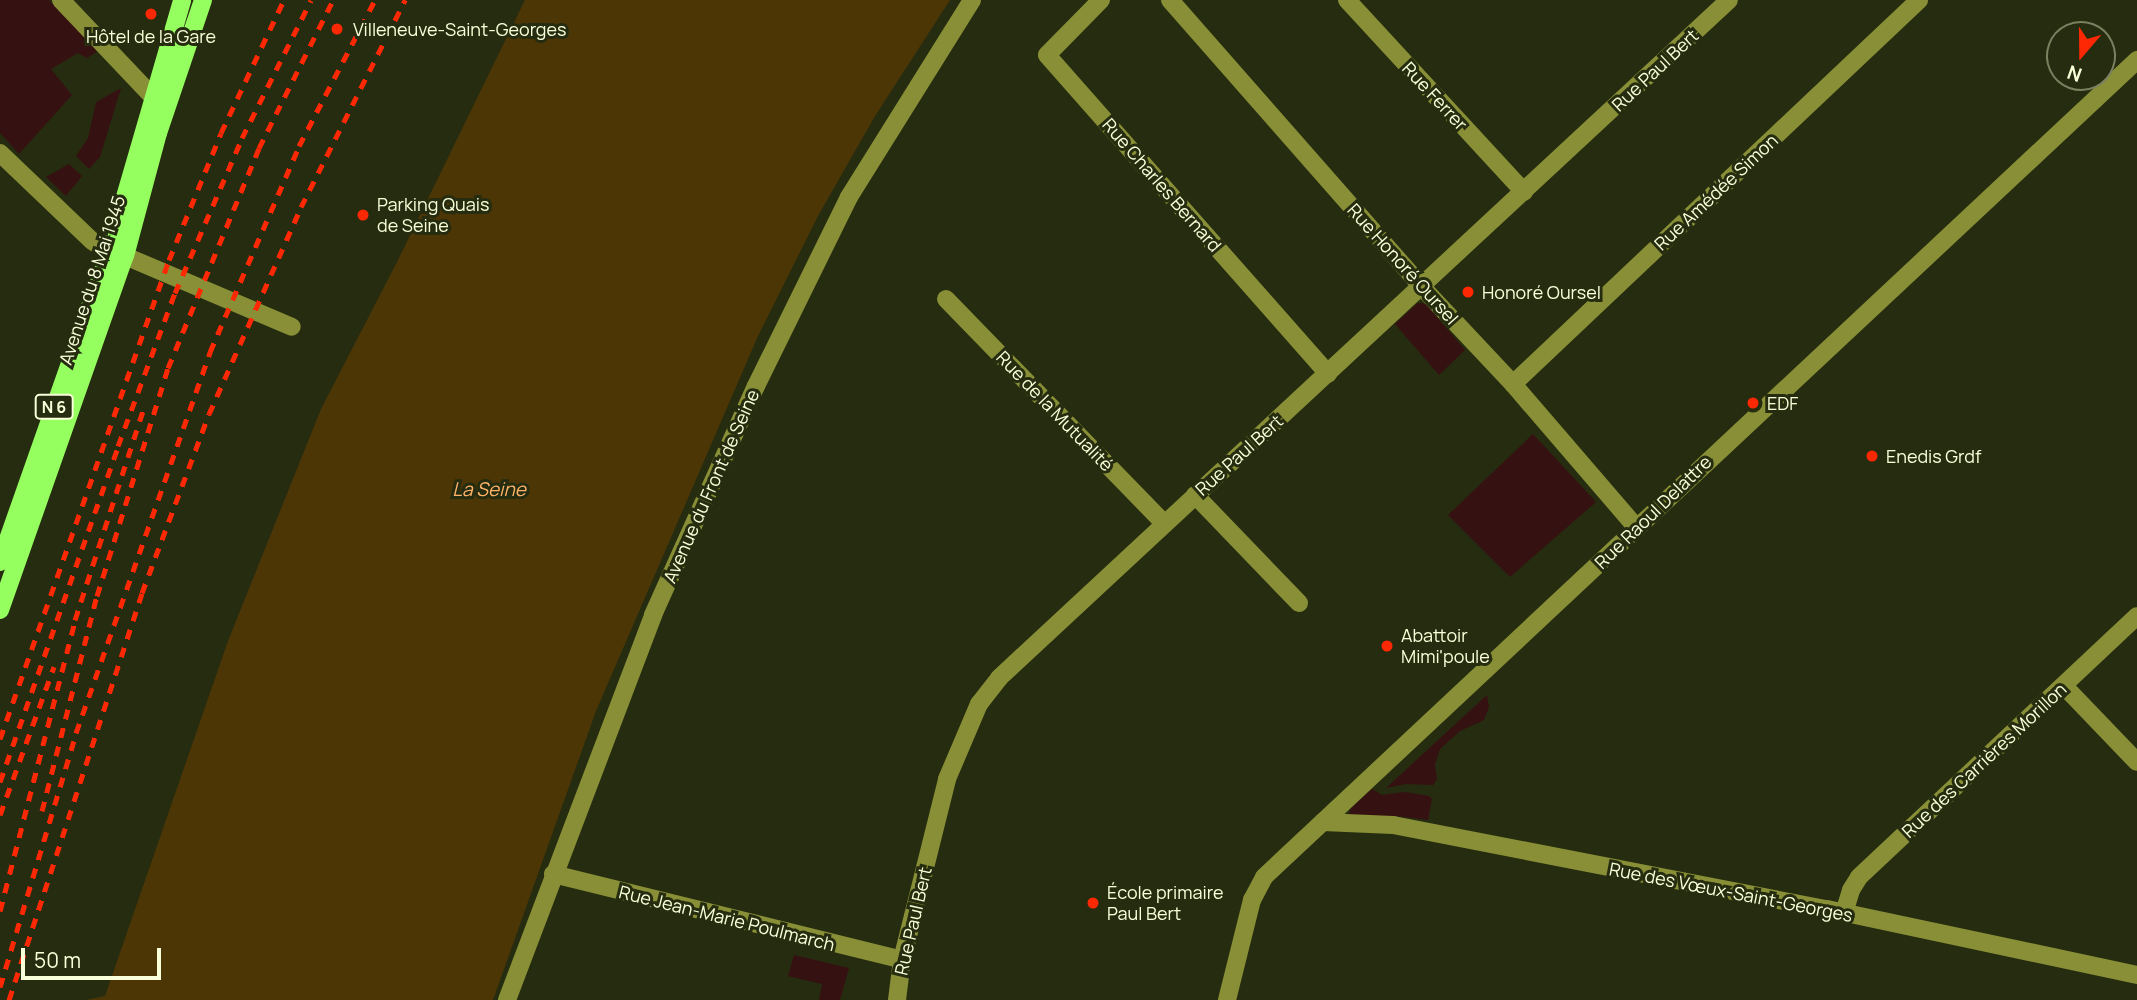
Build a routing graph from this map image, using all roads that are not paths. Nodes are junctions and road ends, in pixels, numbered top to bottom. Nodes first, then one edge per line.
1 (61, 0) edge
2 (182, 0) edge
3 (203, 0) edge
4 (972, 0) edge
5 (1101, 0) edge
6 (1170, 0) edge
7 (1347, 0) edge
8 (1729, 0) edge
9 (1919, 0) edge
10 (2137, 60) edge
11 (152, 96) junction
12 (2, 160) edge
13 (1524, 192) junction
14 (117, 254) junction
15 (1421, 286) junction
16 (946, 299) dead end
17 (292, 327) dead end
18 (1328, 374) junction
19 (1513, 384) junction
20 (1195, 495) junction
21 (1164, 523) junction
22 (1637, 528) junction
23 (0, 562) edge
24 (1299, 603) dead end
25 (0, 610) edge
26 (2137, 616) edge
27 (2064, 686) junction
28 (2137, 762) edge
29 (1323, 822) junction
30 (553, 874) junction
31 (1844, 913) junction
32 (902, 960) junction
33 (2137, 975) edge
34 (506, 1000) edge
35 (897, 1000) edge
36 (1227, 1000) edge

1 - 11 street
2 - 11 main road, Avenue du 8 Mai 1945 / N 6
3 - 14 main road, Avenue du 8 Mai 1945 / N 6
4 - 30 street, Avenue du Front de Seine
5 - 18 street, Rue Charles Bernard
6 - 15 street, Rue Honoré Oursel
7 - 13 street, Rue Ferrer
8 - 13 street, Rue Paul Bert
9 - 19 street, Rue Amédée Simon
10 - 22 street, Rue Raoul Delattre
11 - 14 main road, Avenue du 8 Mai 1945 / N 6
12 - 14 street
13 - 15 street, Rue Paul Bert
14 - 17 street
14 - 23 main road, Avenue du 8 Mai 1945 / N 6
14 - 25 main road, Avenue du 8 Mai 1945 / N 6
15 - 18 street, Rue Paul Bert
15 - 19 street, Rue Honoré Oursel
16 - 21 street, Rue de la Mutualité
18 - 20 street, Rue Paul Bert
19 - 22 street, Rue Honoré Oursel
20 - 21 street, Rue Paul Bert
20 - 24 street
21 - 32 street, Rue Paul Bert
22 - 29 street, Rue Raoul Delattre
26 - 27 street, Rue des Carrières Morillon
27 - 28 street
27 - 31 street, Rue des Carrières Morillon
29 - 31 street, Rue des Vœux-Saint-Georges
29 - 36 street, Rue Raoul Delattre
30 - 32 street, Rue Jean-Marie Poulmarch
30 - 34 street, Avenue du Front de Seine
31 - 33 street, Rue des Vœux-Saint-Georges
32 - 35 street, Rue Paul Bert

